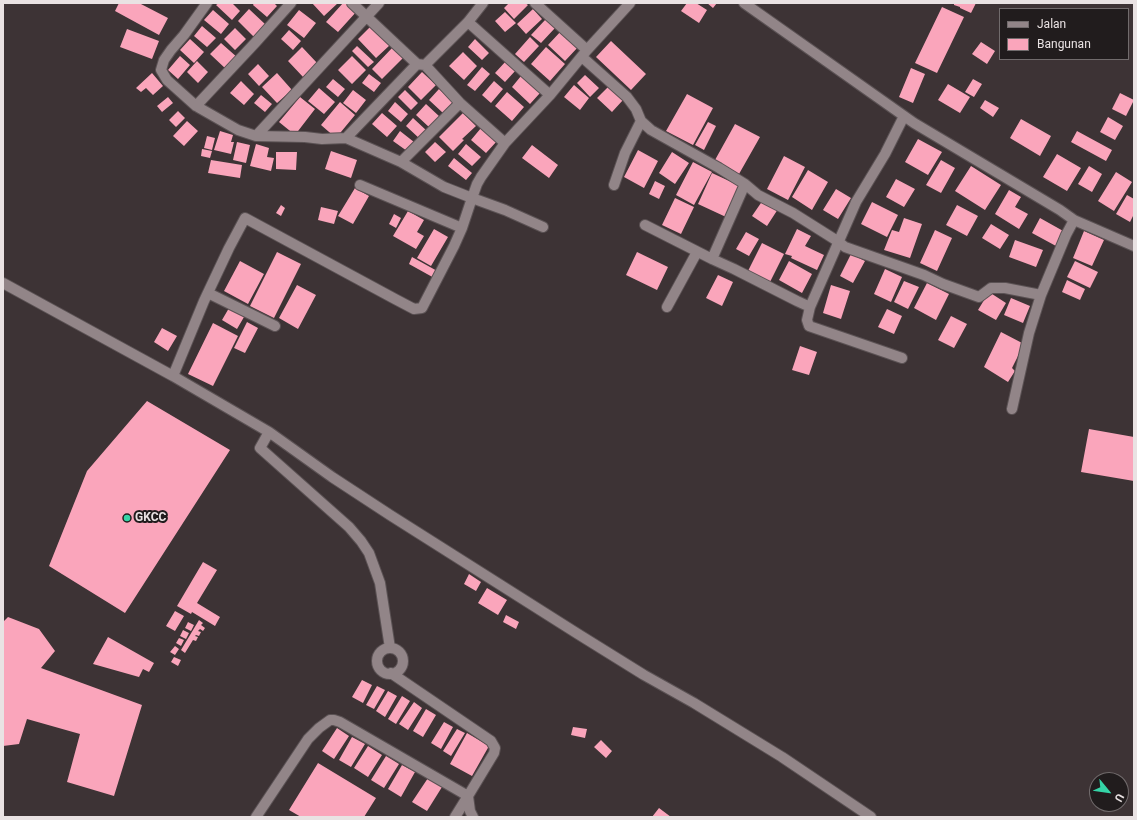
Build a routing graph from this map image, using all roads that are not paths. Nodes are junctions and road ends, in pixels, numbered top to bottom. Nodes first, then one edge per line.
1 (207, 3) edge
2 (291, 3) edge
3 (352, 3) edge
4 (379, 3) edge
5 (483, 3) edge
6 (535, 3) edge
7 (630, 3) edge
8 (744, 3) edge
9 (365, 16) junction
10 (468, 22) junction
11 (584, 53) junction
12 (421, 64) junction
13 (550, 95) junction
14 (460, 102) junction
15 (196, 106) junction
16 (904, 116) junction
17 (641, 121) junction
18 (256, 136) junction
19 (346, 138) junction
20 (505, 143) junction
21 (401, 162) junction
22 (745, 184) junction
23 (360, 185) dead end
24 (614, 185) dead end
25 (472, 198) junction
26 (1074, 220) junction
27 (645, 225) dead end
28 (543, 227) dead end
29 (462, 228) junction
30 (839, 242) junction
31 (1134, 246) edge
32 (698, 252) junction
33 (712, 259) junction
34 (3, 283) edge
35 (208, 293) junction
36 (1041, 295) junction
37 (667, 307) dead end
38 (810, 307) junction
39 (275, 326) dead end
40 (902, 358) dead end
41 (173, 376) junction
42 (1012, 409) dead end
43 (269, 432) junction
44 (390, 648) junction
45 (391, 673) junction
46 (468, 796) junction
47 (256, 817) edge
48 (455, 817) edge
49 (473, 817) edge
50 (871, 817) edge

1 - 15 street
2 - 15 street
3 - 9 street
4 - 9 street
5 - 10 street
6 - 11 street
7 - 11 street
8 - 16 street
9 - 12 street
9 - 18 street
10 - 12 street
10 - 13 street
11 - 13 street
11 - 17 street
12 - 14 street
12 - 19 street
13 - 20 street
14 - 20 street
14 - 21 street
15 - 18 street
16 - 26 street
16 - 30 street
17 - 22 street
17 - 24 street
18 - 19 street
19 - 21 street
20 - 25 street
21 - 25 street
22 - 30 street
22 - 33 street
23 - 29 street
25 - 28 street
25 - 29 street
26 - 31 street
26 - 36 street
27 - 32 street
29 - 35 street
30 - 36 street
30 - 38 street
32 - 33 street
32 - 37 street
33 - 38 street
34 - 41 street
35 - 39 street
35 - 41 street
36 - 42 street
38 - 40 street
41 - 43 street
43 - 44 street
43 - 50 street
44 - 45 street
44 - 45 street
45 - 46 street
46 - 47 street
46 - 48 street
46 - 49 street

